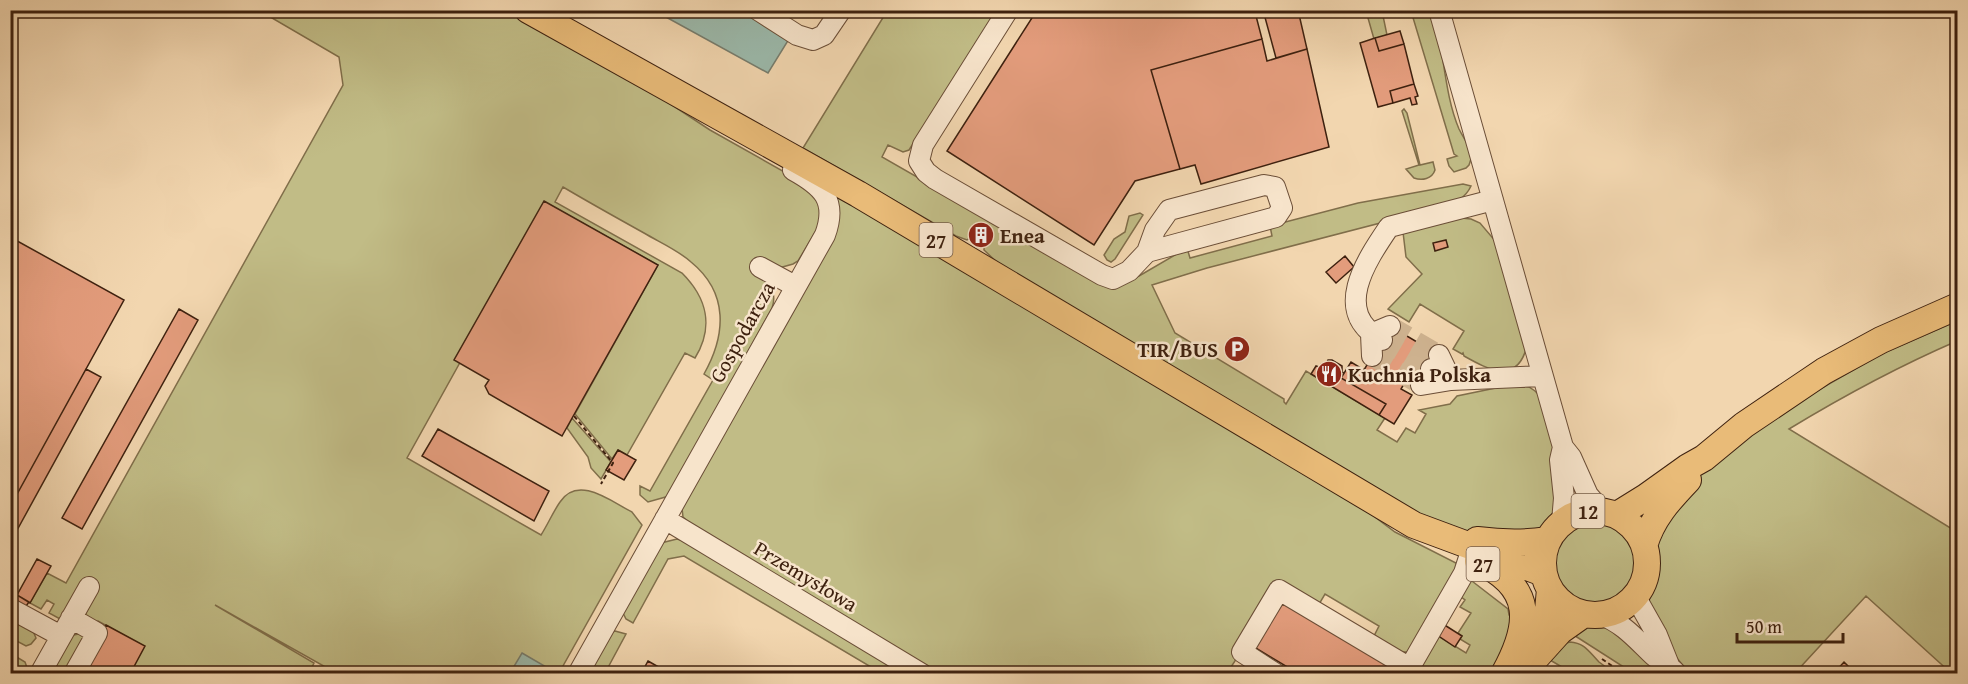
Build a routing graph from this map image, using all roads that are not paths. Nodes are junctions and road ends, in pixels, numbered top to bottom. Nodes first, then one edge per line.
1 (528, 10) edge
2 (758, 10) edge
3 (841, 10) edge
4 (1008, 10) edge
5 (1439, 10) edge
6 (650, 79) junction
7 (1493, 200) junction
8 (1147, 252) junction
9 (760, 267) dead end
10 (795, 286) junction
11 (1958, 306) edge
12 (1379, 339) tunnel mouth
13 (1430, 370) tunnel mouth
14 (1542, 376) junction
15 (1563, 447) junction
16 (1704, 458) junction
17 (1342, 484) junction
18 (1609, 513) junction
19 (665, 519) junction
20 (1555, 531) junction
21 (1644, 546) junction
22 (1472, 548) junction
23 (1546, 581) junction
24 (89, 587) dead end
25 (1635, 596) junction
26 (13, 610) dead end
27 (1593, 614) junction
28 (71, 618) junction
29 (61, 636) junction
30 (1674, 670) edge
31 (1408, 671) edge
32 (40, 674) edge
33 (74, 674) edge
34 (578, 674) edge
35 (922, 674) edge
36 (1276, 674) edge
37 (1504, 674) edge
38 (1516, 674) edge
39 (1524, 674) edge

1 - 6 main road, 27
2 - 3 street
4 - 8 street
5 - 7 street
6 - 10 street, Gospodarcza
6 - 17 main road, 27
7 - 12 street
7 - 14 street
8 - 8 street
9 - 10 street
10 - 19 street, Gospodarcza
11 - 16 main road, 12
13 - 14 street
14 - 15 street
15 - 18 street
15 - 20 street
16 - 18 main road, 12
16 - 21 main road, 12
17 - 22 main road, 27
17 - 22 main road, 27
18 - 20 main road, 12
18 - 21 main road, 12
19 - 34 street, Gospodarcza
19 - 35 street, Przemysłowa
20 - 22 main road, 27
20 - 23 main road, 12
21 - 25 main road, 12
22 - 23 main road, 27
22 - 31 street
22 - 37 main road, 27
23 - 27 main road
23 - 38 main road, 12
24 - 28 street
25 - 27 main road
25 - 30 street
26 - 29 street
27 - 30 street
27 - 39 main road
28 - 29 street
28 - 33 street
29 - 32 street
31 - 36 street

